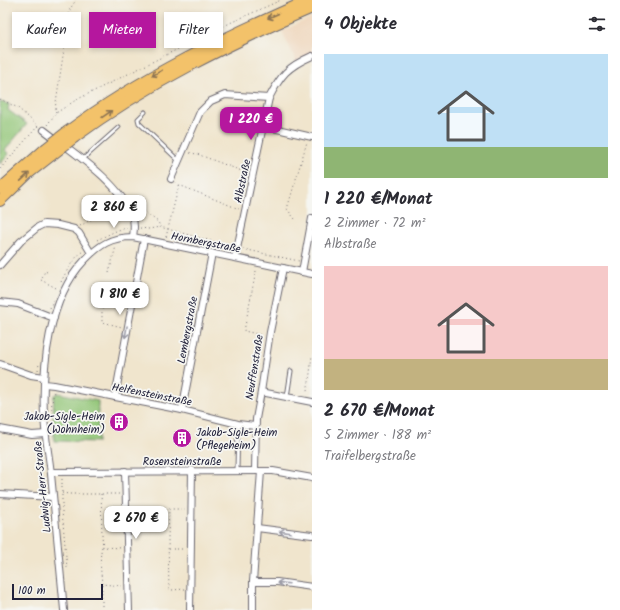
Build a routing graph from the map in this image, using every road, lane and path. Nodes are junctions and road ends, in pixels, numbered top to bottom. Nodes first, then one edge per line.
1 (76, 0) edge
2 (281, 0) edge
3 (309, 0) edge
4 (312, 8) edge
5 (312, 56) edge
6 (269, 98) junction
7 (0, 99) edge
8 (145, 112) dead end
9 (56, 114) junction
10 (264, 126) junction
11 (119, 127) dead end
12 (44, 130) joint
13 (71, 134) junction
14 (310, 136) edge
15 (183, 150) junction
16 (48, 152) junction
17 (82, 160) junction
18 (179, 161) junction
19 (0, 169) edge
20 (253, 175) junction
21 (172, 179) joint
22 (178, 185) junction
23 (0, 189) edge
24 (0, 201) edge
25 (96, 205) dead end
26 (127, 205) junction
27 (245, 211) junction
28 (97, 214) junction
29 (102, 216) dead end
30 (312, 218) edge
31 (92, 219) junction
32 (295, 219) dead end
33 (93, 221) dead end
34 (160, 227) junction
35 (134, 228) junction
36 (74, 229) junction
37 (168, 230) junction
38 (134, 237) junction
39 (118, 238) junction
40 (144, 239) junction
41 (165, 244) junction
42 (237, 248) junction
43 (89, 250) junction
44 (212, 254) junction
45 (235, 258) junction
46 (304, 262) junction
47 (0, 265) edge
48 (283, 268) junction
49 (256, 271) dead end
50 (47, 272) dead end
51 (302, 272) junction
52 (109, 273) dead end
53 (312, 274) edge
54 (109, 290) dead end
55 (55, 296) dead end
56 (0, 302) edge
57 (51, 317) junction
58 (127, 328) junction
59 (269, 336) junction
60 (312, 355) edge
61 (39, 361) dead end
62 (0, 364) edge
63 (312, 365) edge
64 (292, 371) dead end
65 (42, 377) junction
66 (309, 382) junction
67 (312, 382) edge
68 (44, 384) junction
69 (52, 384) junction
70 (261, 392) junction
71 (115, 397) junction
72 (287, 397) junction
73 (304, 401) junction
74 (312, 402) edge
75 (182, 410) junction
76 (50, 414) dead end
77 (238, 424) junction
78 (255, 426) junction
79 (0, 430) edge
80 (46, 434) junction
81 (192, 470) junction
82 (237, 470) junction
83 (59, 471) junction
84 (125, 471) junction
85 (258, 471) junction
86 (51, 472) junction
87 (312, 478) edge
88 (62, 493) junction
89 (0, 494) edge
90 (101, 494) junction
91 (126, 494) junction
92 (53, 497) junction
93 (191, 509) junction
94 (257, 528) junction
95 (312, 535) edge
96 (103, 547) junction
97 (127, 548) junction
98 (168, 549) junction
99 (191, 549) junction
100 (67, 571) dead end
101 (254, 582) junction
102 (102, 584) junction
103 (128, 587) junction
104 (312, 587) edge
105 (190, 589) junction
106 (64, 610) edge
107 (102, 610) edge
108 (129, 610) edge
109 (190, 610) edge
110 (253, 610) edge

1 - 9 path
2 - 9 path
3 -> 13 highway
13 -> 4 highway
5 - 6 street, Albstraße
6 - 10 street, Albstraße
6 - 15 street
7 - 19 path
8 - 18 lane
9 - 12 path
10 - 14 street
10 - 20 street, Albstraße
11 - 17 lane
12 - 17 street
13 - 16 highway, bridge
14 - 32 path
15 - 18 street
15 - 20 path
16 - 23 highway
24 -> 16 highway
17 - 26 street
18 - 21 street
20 - 27 street, Albstraße
21 - 22 path
22 - 27 path
22 - 37 path
25 - 28 path
26 - 34 path
26 - 35 street
27 - 42 street, Albstraße
28 - 29 path
28 - 31 path
30 - 46 street
31 - 33 path
31 - 36 path
34 - 35 path
34 - 37 path
35 - 38 street
35 - 43 path
36 - 43 street
36 - 47 street
37 - 41 path
37 - 42 path
38 - 39 street, Ludwig-Herr-Straße
38 - 40 street, Hornbergstraße
39 - 43 street, Ludwig-Herr-Straße
39 - 52 path
40 - 41 street, Hornbergstraße
40 - 58 street
41 - 44 street, Hornbergstraße
42 - 45 street, Albstraße
42 - 46 path
43 - 50 path
43 - 57 street, Ludwig-Herr-Straße
44 - 45 street, Hornbergstraße
44 - 75 street, Lembergstraße
45 - 48 street, Hornbergstraße
46 - 51 street
48 - 51 street, Hornbergstraße
48 - 59 street, Neuffenstraße
49 - 59 path
51 - 53 street, Hornbergstraße
54 - 58 path
55 - 57 path
56 - 57 street
57 - 65 street, Ludwig-Herr-Straße
58 -> 71 street
59 - 70 street, Neuffenstraße
60 - 63 path
61 - 65 path
62 - 65 street
63 - 66 path
64 - 72 lane
65 - 68 street, Ludwig-Herr-Straße
66 - 67 path
66 - 73 path
68 - 69 street, Helfensteinstraße
68 - 80 street, Ludwig-Herr-Straße
69 - 71 street, Helfensteinstraße
69 - 76 path
70 - 72 street
70 - 78 street, Neuffenstraße
71 - 75 street, Helfensteinstraße
72 - 73 street
73 - 74 street
75 - 77 street, Helfensteinstraße
77 - 78 street, Helfensteinstraße
77 - 82 lane
78 - 85 street, Neuffenstraße
79 - 80 street
80 - 86 street, Ludwig-Herr-Straße
81 - 82 street, Rosensteinstraße
81 - 84 street, Rosensteinstraße
81 - 93 street
82 - 85 street, Rosensteinstraße
83 - 84 street, Rosensteinstraße
83 - 86 street, Rosensteinstraße
83 - 88 path
84 - 91 street
85 - 87 street, Rosensteinstraße
85 - 94 street, Neuffenstraße
86 - 92 street, Ludwig-Herr-Straße
88 - 90 path
88 - 100 path
89 - 92 street
90 - 91 path
90 - 96 path
91 - 97 street
92 - 106 street, Ludwig-Herr-Straße
93 - 98 path
93 - 99 street
95 -> 94 street
94 - 101 street, Neuffenstraße
96 - 97 path
96 - 102 path
97 - 103 street
98 - 99 path
98 - 105 path
99 - 105 street
104 -> 101 street
101 - 110 street, Neuffenstraße
102 - 103 path
102 - 107 path
103 - 108 street
105 - 109 street

